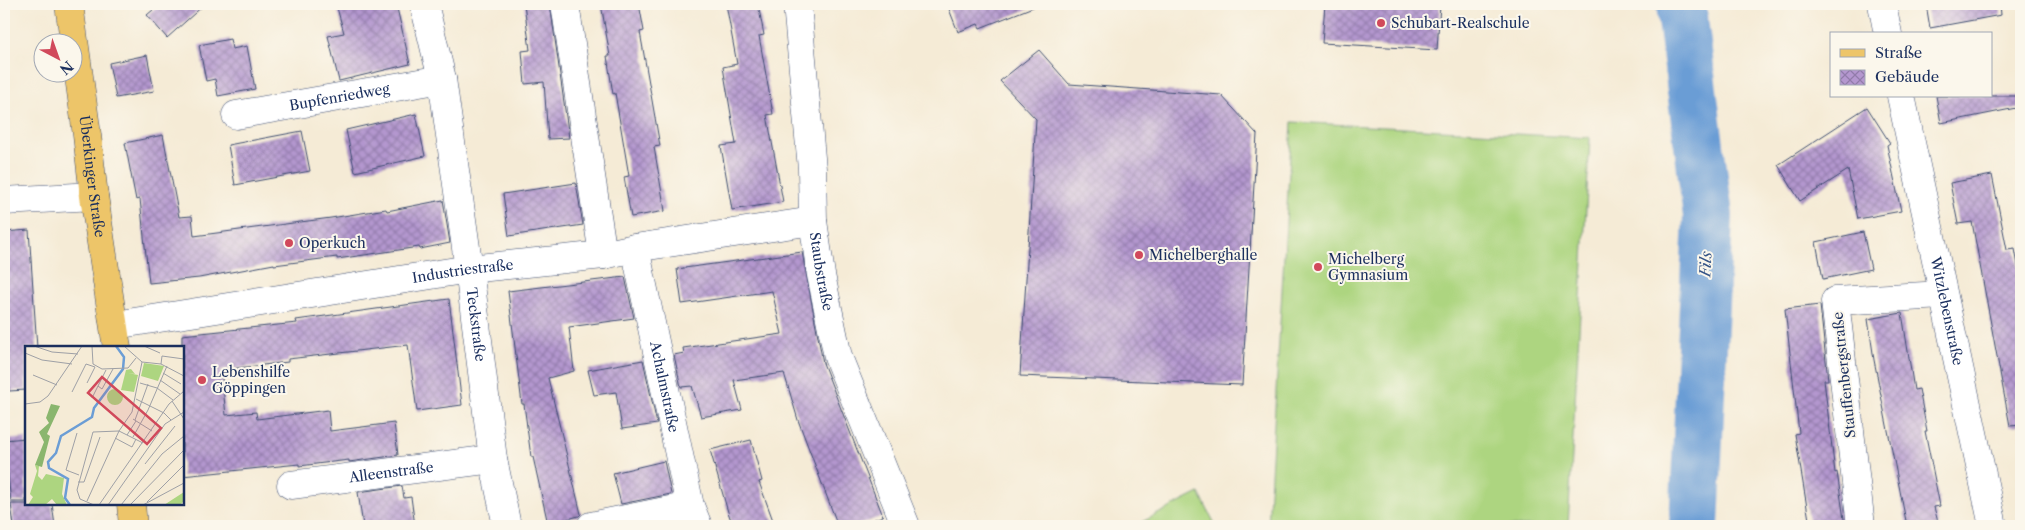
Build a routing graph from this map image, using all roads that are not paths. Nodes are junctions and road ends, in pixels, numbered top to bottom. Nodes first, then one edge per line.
1 (69, 4) edge
2 (424, 4) edge
3 (565, 4) edge
4 (797, 4) edge
5 (1882, 4) edge
6 (1888, 32) edge
7 (442, 79) junction
8 (1901, 98) edge
9 (236, 115) dead end
10 (94, 196) junction
11 (4, 201) edge
12 (814, 221) junction
13 (635, 248) junction
14 (603, 255) junction
15 (469, 269) junction
16 (1943, 295) junction
17 (116, 336) edge
18 (493, 459) junction
19 (291, 485) dead end
20 (131, 505) edge
21 (694, 516) edge
22 (133, 526) edge
23 (507, 526) edge
24 (591, 526) edge
25 (906, 526) edge
26 (1861, 526) edge
27 (1993, 526) edge

1 - 10 main road, Überkinger Straße
2 - 7 street, Teckstraße
3 - 14 street
4 - 12 street, Staubstraße
5 - 6 street
7 - 9 street, Bupfenriedweg
7 - 15 street, Teckstraße
8 - 16 street, Witzlebenstraße
10 - 11 street
10 - 17 main road, Überkinger Straße
12 - 13 street, Industriestraße
12 - 25 street, Staubstraße
13 - 14 street, Industriestraße
13 - 21 street, Achalmstraße
14 - 15 street, Industriestraße
15 - 17 street, Industriestraße
15 - 18 street, Teckstraße
16 - 26 street, Stauffenbergstraße
16 - 27 street, Witzlebenstraße
18 - 19 street, Alleenstraße
18 - 23 street, Teckstraße
20 - 22 main road
21 - 24 street

